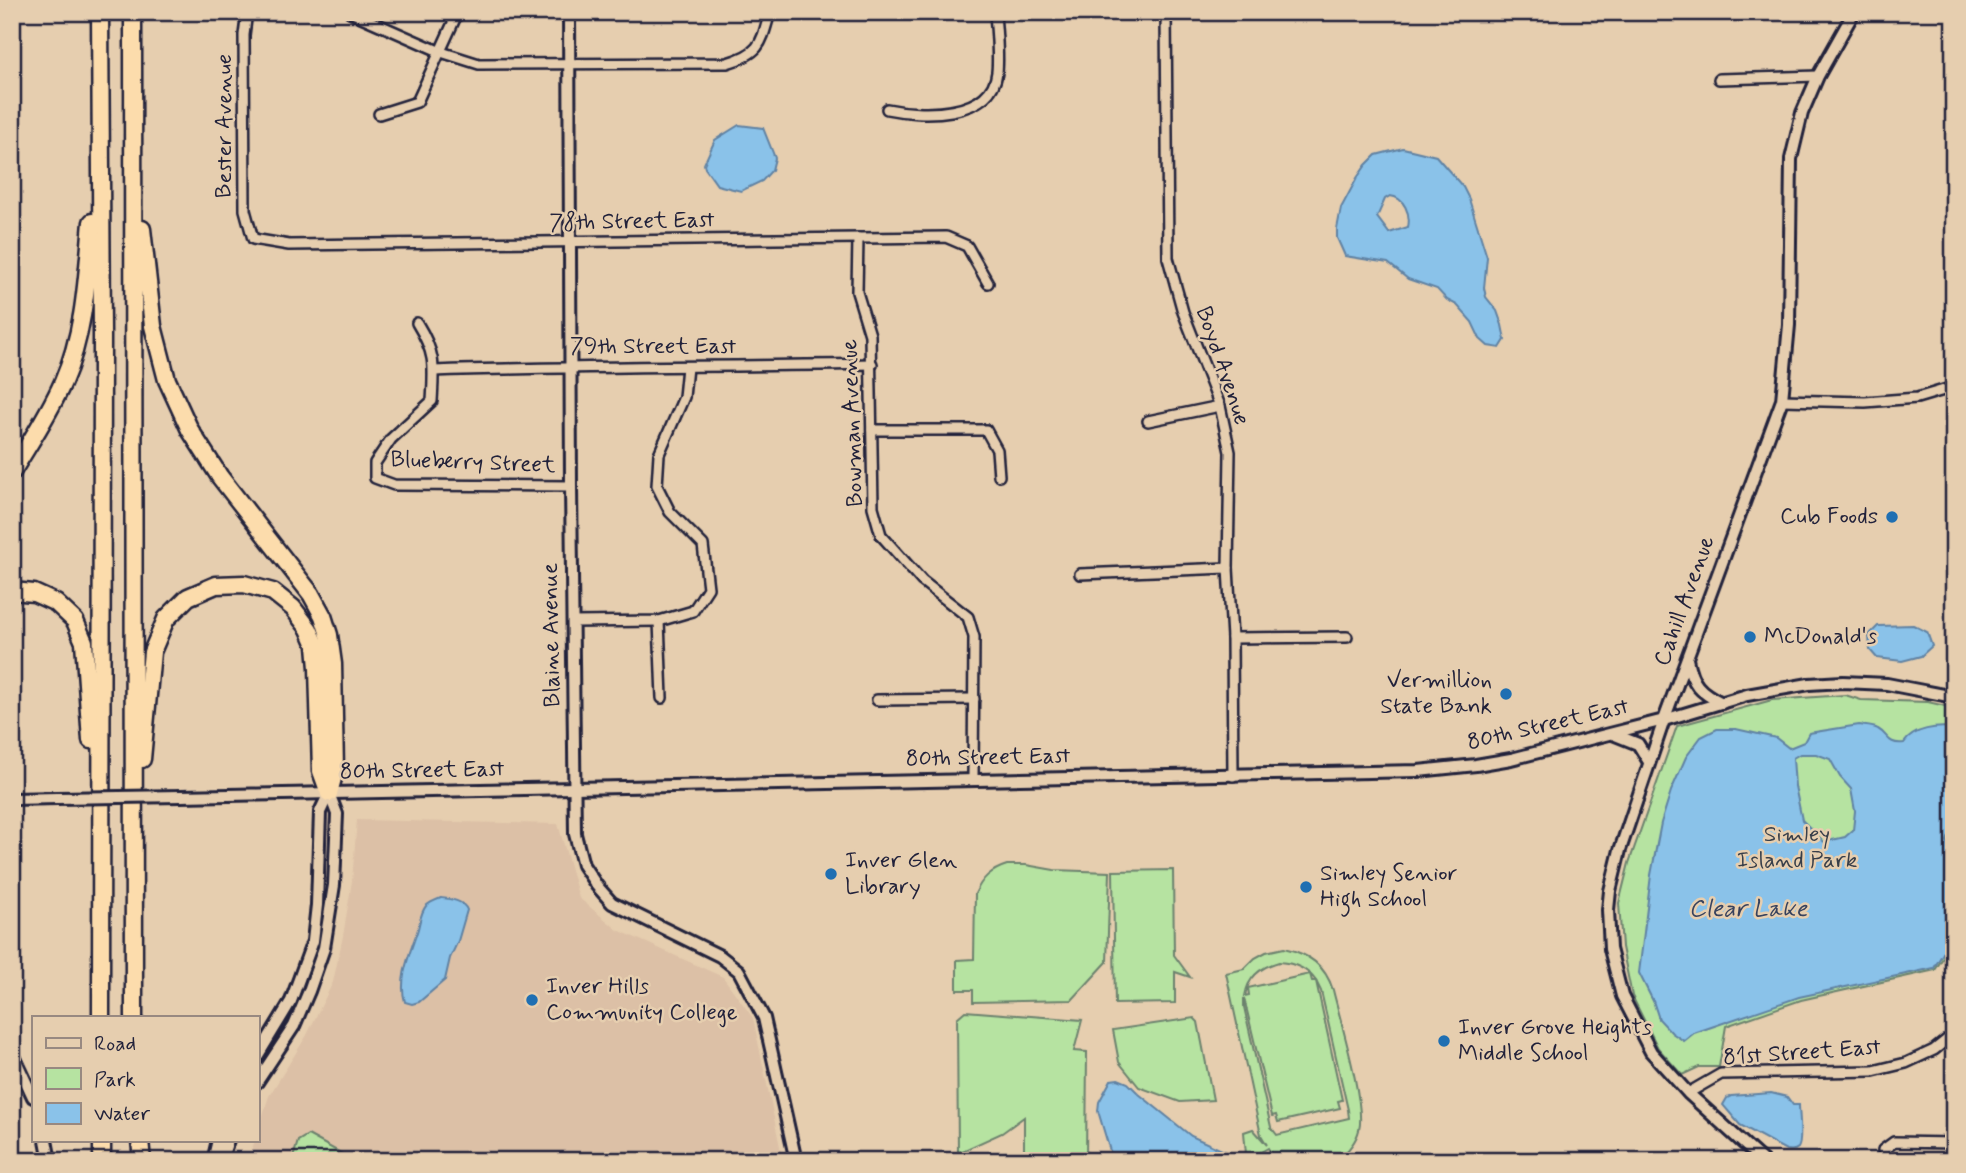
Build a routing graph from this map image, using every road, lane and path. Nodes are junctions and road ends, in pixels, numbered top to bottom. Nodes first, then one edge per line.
1 (100, 12) edge
2 (133, 12) edge
3 (247, 12) edge
4 (350, 12) edge
5 (458, 12) edge
6 (569, 12) edge
7 (770, 12) edge
8 (995, 12) edge
9 (1166, 12) edge
10 (1854, 12) edge
11 (441, 51) junction
12 (569, 64) junction
13 (1818, 76) junction
14 (1719, 79) dead end
15 (887, 109) dead end
16 (379, 114) dead end
17 (100, 119) junction
18 (133, 156) junction
19 (858, 238) junction
20 (253, 239) joint
21 (570, 242) junction
22 (988, 283) dead end
23 (417, 323) dead end
24 (872, 364) junction
25 (571, 367) junction
26 (687, 367) junction
27 (434, 371) junction
28 (1954, 387) edge
29 (1782, 400) junction
30 (1220, 407) junction
31 (1148, 421) dead end
32 (872, 430) junction
33 (12, 472) edge
34 (999, 476) dead end
35 (571, 486) junction
36 (1228, 568) junction
37 (1080, 574) dead end
38 (12, 591) edge
39 (659, 621) junction
40 (574, 622) junction
41 (1347, 637) dead end
42 (1232, 638) junction
43 (1687, 657) junction
44 (1954, 697) edge
45 (662, 698) dead end
46 (974, 699) junction
47 (877, 700) dead end
48 (1722, 703) junction
49 (1664, 720) junction
50 (1610, 734) junction
51 (1649, 762) junction
52 (1233, 776) junction
53 (973, 779) junction
54 (574, 789) junction
55 (329, 793) junction
56 (12, 799) edge
57 (133, 855) junction
58 (100, 856) junction
59 (101, 1016) edge
60 (134, 1016) edge
61 (1954, 1034) edge
62 (12, 1052) edge
63 (259, 1054) edge
64 (259, 1079) edge
65 (1688, 1093) junction
66 (32, 1095) edge
67 (46, 1142) edge
68 (102, 1142) edge
69 (140, 1142) edge
70 (218, 1142) edge
71 (227, 1142) edge
72 (1954, 1143) edge
73 (1883, 1150) dead end
74 (50, 1161) edge
75 (102, 1161) edge
76 (142, 1161) edge
77 (213, 1161) edge
78 (221, 1161) edge
79 (796, 1161) edge
80 (1763, 1161) edge

1 - 17 highway
2 - 18 highway
3 - 20 street, Bester Avenue
4 - 11 street
5 - 11 street
6 - 12 street, Blaine Avenue
7 - 12 street
8 - 15 street
9 - 30 street, Boyd Avenue
10 - 13 street, Cahill Avenue
11 - 12 street
11 - 16 street
12 - 21 street, Blaine Avenue
13 - 14 street
13 - 29 street, Cahill Avenue
17 - 33 highway
17 - 58 highway
18 - 55 highway
18 - 57 highway
19 - 21 street, 78th Street East
19 - 22 street, 78th Street East
19 - 24 street, Bowman Avenue
20 - 21 street, 78th Street East
21 - 25 street, Blaine Avenue
23 - 27 street
24 - 26 street, 79th Street East
24 - 32 street, Bowman Avenue
25 - 26 street, 79th Street East
25 - 27 street, 79th Street East
25 - 35 street, Blaine Avenue
26 - 39 street
27 - 35 street, Blueberry Street
28 - 29 street
29 - 43 street, Cahill Avenue
30 - 31 street
30 - 36 street, Boyd Avenue
32 - 34 street
32 - 46 street, Bowman Avenue
35 - 40 street, Blaine Avenue
36 - 37 street
36 - 42 street, Boyd Avenue
38 - 58 highway
39 - 40 street
39 - 45 street
40 - 54 street, Blaine Avenue
41 - 42 street
42 - 52 street, Boyd Avenue
43 - 48 street
43 - 49 street, Cahill Avenue
44 - 48 street, 80th Street East
46 - 47 street
46 - 53 street, Bowman Avenue
48 - 49 street, 80th Street East
49 - 50 street, 80th Street East
49 - 51 street, Cahill Avenue
50 - 51 street
50 - 52 street, 80th Street East
51 - 65 street, Cahill Avenue
52 - 53 street, 80th Street East
53 - 54 street, 80th Street East
54 - 55 street, 80th Street East
54 - 79 street, Blaine Avenue
55 - 56 street, 80th Street East, bridge
55 - 57 highway
55 - 63 street
55 - 64 street
57 - 60 highway
58 - 59 highway
61 - 65 street, 81st Street East
62 - 66 street
65 - 80 street, Cahill Avenue
67 - 74 street
68 - 75 highway
69 - 76 highway
70 - 77 street
71 - 78 street
72 - 73 street

